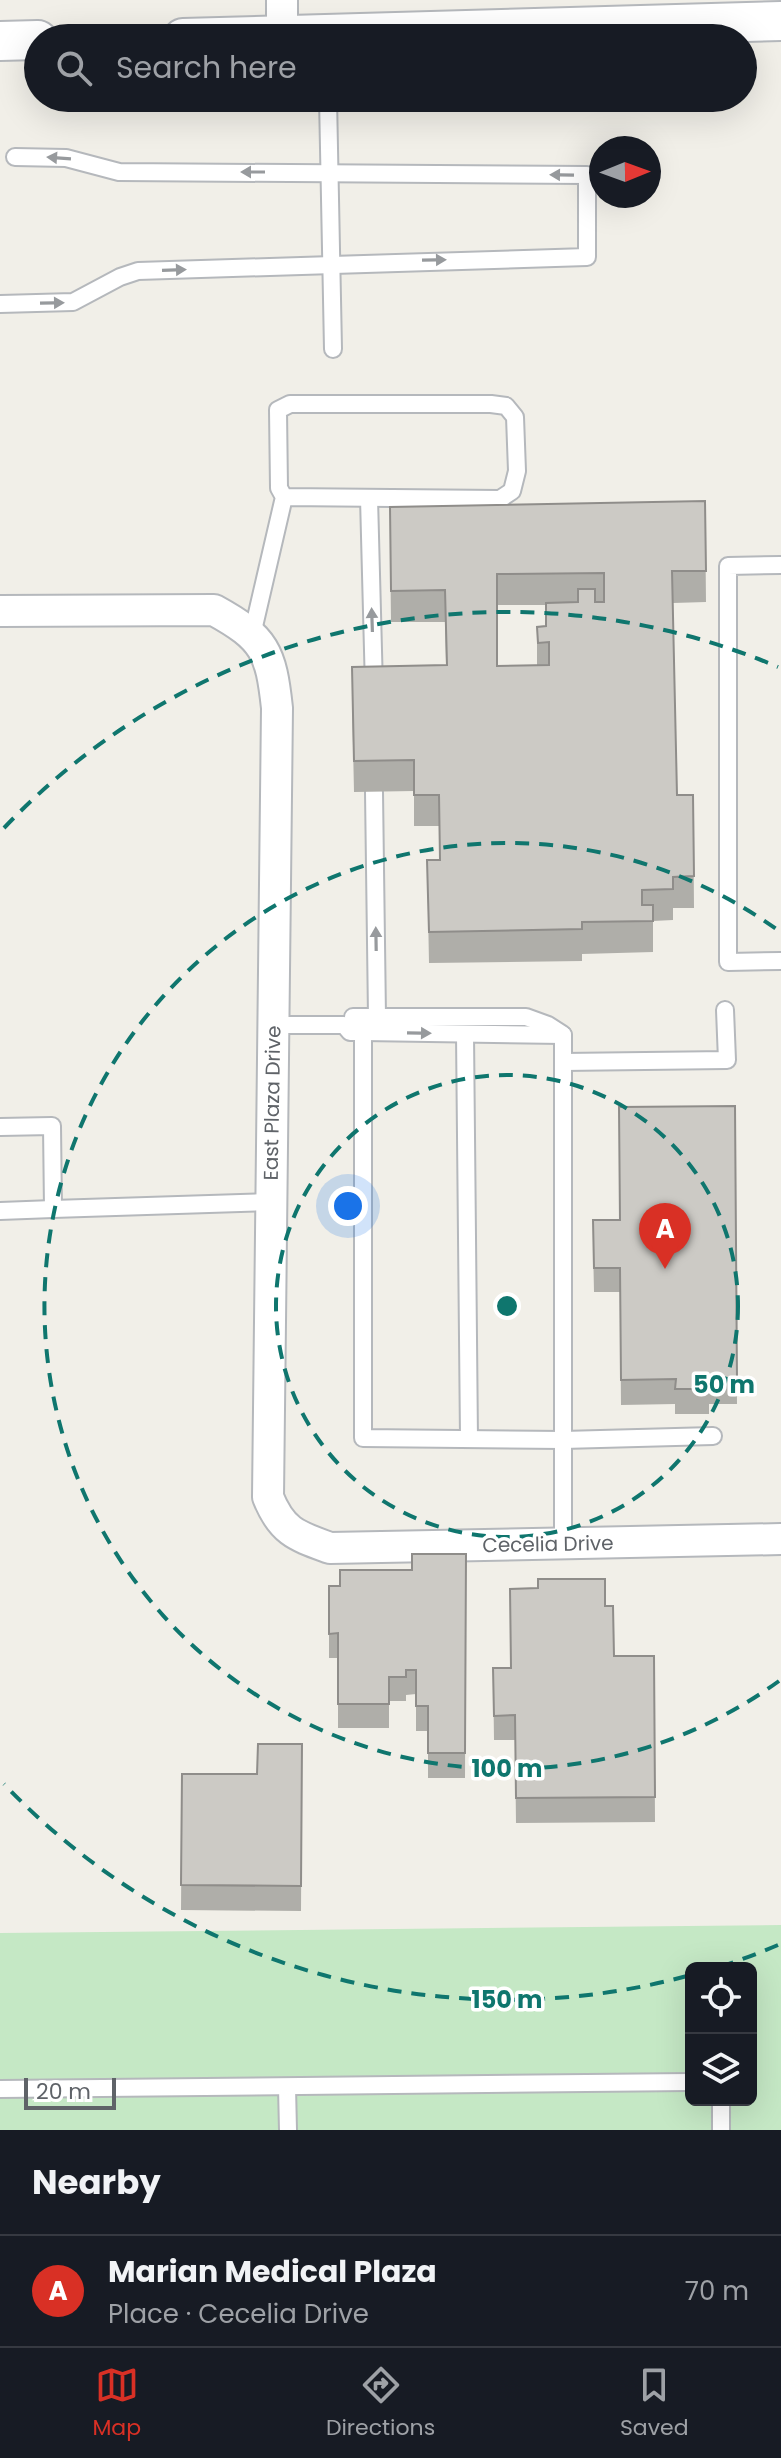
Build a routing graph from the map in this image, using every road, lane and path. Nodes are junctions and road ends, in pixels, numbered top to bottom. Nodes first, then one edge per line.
1 (282, 18) edge
2 (781, 21) edge
3 (252, 24) edge
4 (690, 24) edge
5 (24, 40) edge
6 (0, 41) edge
7 (329, 112) edge
8 (15, 157) dead end
9 (331, 173) junction
10 (331, 263) junction
11 (0, 304) edge
12 (333, 349) dead end
13 (284, 497) junction
14 (369, 498) junction
15 (781, 565) edge
16 (0, 611) edge
17 (256, 638) junction
18 (375, 698) edge
19 (374, 792) edge
20 (781, 961) edge
21 (725, 1010) dead end
22 (368, 1022) junction
23 (273, 1025) junction
24 (465, 1034) junction
25 (563, 1035) junction
26 (563, 1062) junction
27 (0, 1127) edge
28 (271, 1202) junction
29 (53, 1209) junction
30 (0, 1211) edge
31 (713, 1436) dead end
32 (469, 1439) junction
33 (563, 1440) junction
34 (781, 1539) edge
35 (315, 1543) joint
36 (563, 1543) junction
37 (685, 2082) edge
38 (287, 2087) junction
39 (0, 2089) edge
40 (721, 2106) edge
41 (288, 2130) edge
42 (721, 2130) edge

1 - 3 street
2 - 4 street
5 - 6 street
7 - 9 lane
9 -> 8 lane
9 - 10 lane
10 -> 9 lane
11 -> 10 lane
10 - 12 lane
13 - 14 lane
13 - 14 lane
13 - 17 lane
18 -> 14 lane
15 - 20 lane
16 - 17 street
17 - 23 street, East Plaza Drive
22 -> 19 lane
21 - 26 lane
22 - 23 lane
22 -> 24 lane
22 - 25 lane
22 - 32 lane
23 - 28 street, East Plaza Drive
24 - 25 lane
24 - 32 lane
25 - 26 lane
26 - 33 lane
27 - 29 lane
28 - 29 lane
28 - 35 street, East Plaza Drive
29 - 30 lane
31 - 33 lane
32 - 33 lane
33 - 36 lane
34 - 36 street, Cecelia Drive
35 - 36 street, Cecelia Drive
37 - 38 lane
38 - 39 lane
38 - 41 lane
40 - 42 lane

